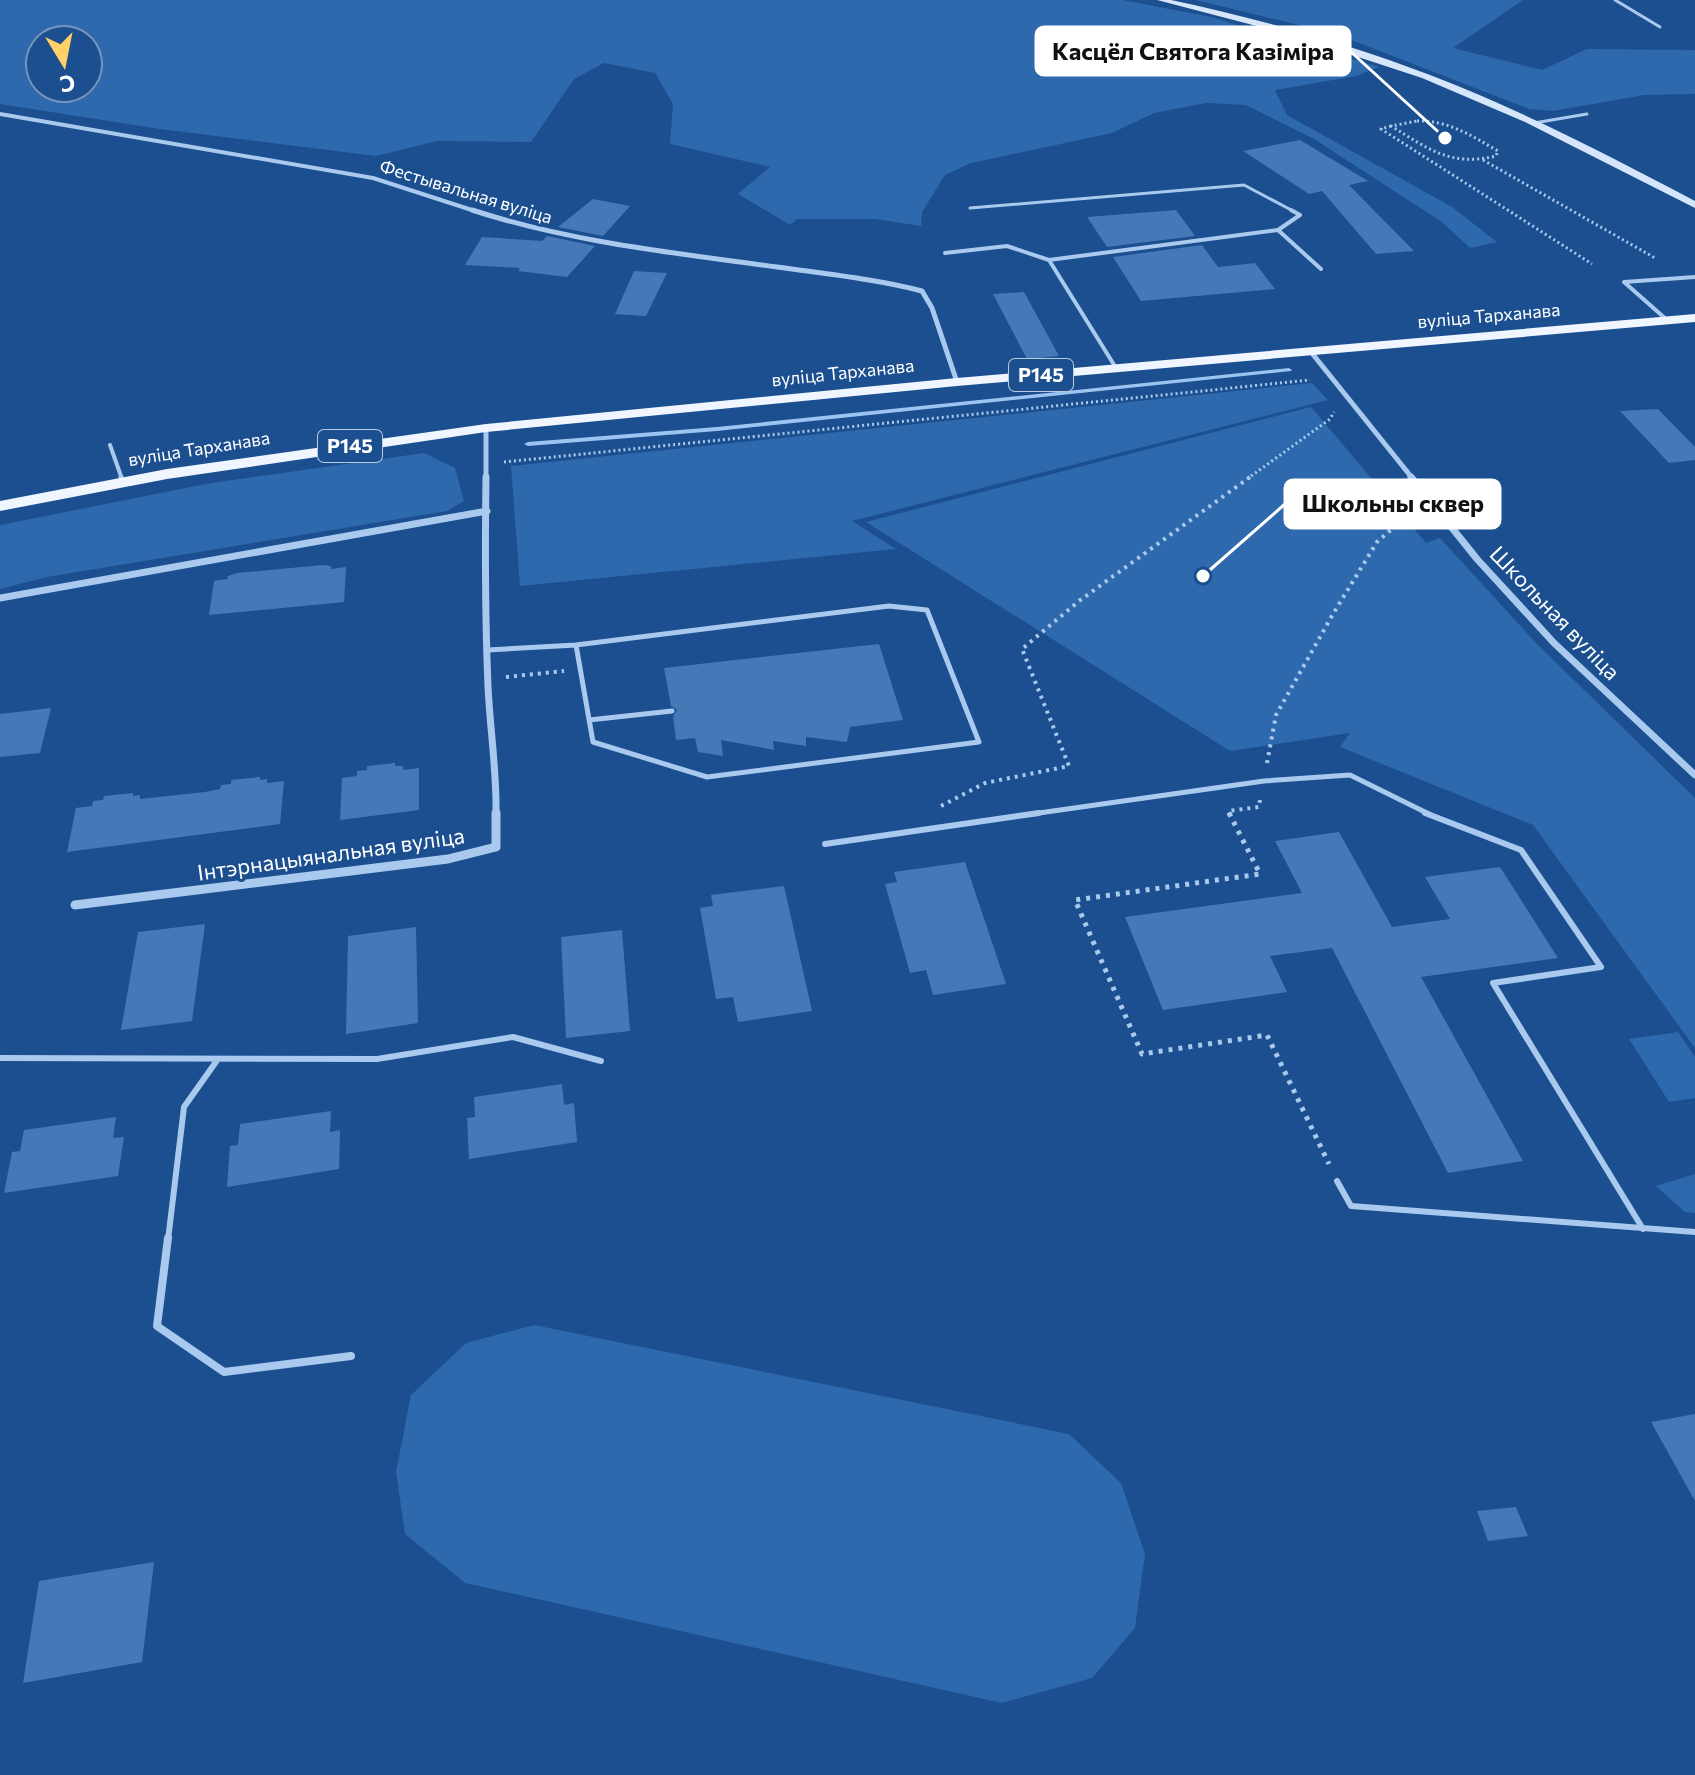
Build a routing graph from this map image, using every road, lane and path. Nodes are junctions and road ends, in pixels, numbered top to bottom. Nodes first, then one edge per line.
1 (1161, 0) edge
2 (1615, 0) edge
3 (1660, 27) dead end
4 (0, 114) edge
5 (1587, 114) dead end
6 (1534, 123) junction
7 (1391, 126) junction
8 (1483, 160) junction
9 (1695, 205) edge
10 (970, 208) dead end
11 (1278, 230) junction
12 (945, 253) dead end
13 (1655, 258) dead end
14 (1049, 260) junction
15 (1592, 264) dead end
16 (1321, 269) dead end
17 (1695, 277) edge
18 (1695, 318) edge
19 (1667, 320) junction
20 (1311, 352) junction
21 (1116, 368) junction
22 (1332, 377) junction
23 (957, 382) junction
24 (1346, 395) junction
25 (486, 428) junction
26 (110, 445) dead end
27 (487, 464) junction
28 (123, 482) junction
29 (1427, 499) junction
30 (0, 506) edge
31 (487, 511) junction
32 (0, 598) edge
33 (576, 645) junction
34 (488, 650) junction
35 (580, 669) junction
36 (489, 678) junction
37 (672, 711) dead end
38 (589, 720) junction
39 (1695, 775) edge
40 (1264, 781) junction
41 (936, 808) dead end
42 (825, 844) dead end
43 (75, 905) dead end
44 (0, 1058) edge
45 (218, 1059) junction
46 (601, 1061) dead end
47 (1337, 1181) joint
48 (1643, 1229) junction
49 (1695, 1232) edge
50 (351, 1356) dead end

1 - 6 street
2 - 3 lane
4 - 23 street, Фестывальная вуліца
5 - 6 lane
6 - 9 street
7 - 8 path
7 - 8 path
7 - 15 path
8 - 13 path
10 - 11 lane
11 - 14 lane
11 - 16 lane
12 - 14 lane
14 - 21 lane
17 - 19 lane
18 - 19 main road, вуліца Тарханава / Р145
19 - 20 main road, вуліца Тарханава / Р145
20 - 21 main road, вуліца Тарханава / Р145
20 - 22 street, Школьная вуліца
21 - 23 main road, вуліца Тарханава / Р145
22 - 24 street, Школьная вуліца
22 - 27 path
23 - 25 main road, вуліца Тарханава / Р145
24 - 29 street, Школьная вуліца
24 - 41 path
25 - 27 street, Інтэрнацыянальная вуліца
25 - 28 main road, вуліца Тарханава / Р145
26 - 28 lane
27 - 31 street, Інтэрнацыянальная вуліца
28 - 30 main road, вуліца Тарханава / Р145
29 - 39 street, Школьная вуліца
29 - 40 path
31 - 32 street
31 - 34 street, Інтэрнацыянальная вуліца
33 - 34 lane
33 - 35 lane
33 - 38 lane
34 - 36 street, Інтэрнацыянальная вуліца
35 - 36 path
35 - 38 lane
36 - 43 street, Інтэрнацыянальная вуліца
37 - 38 lane
40 - 42 lane
40 - 47 path
40 - 48 lane
44 - 45 lane
45 - 46 lane
45 - 50 lane
47 - 48 lane
48 - 49 lane

